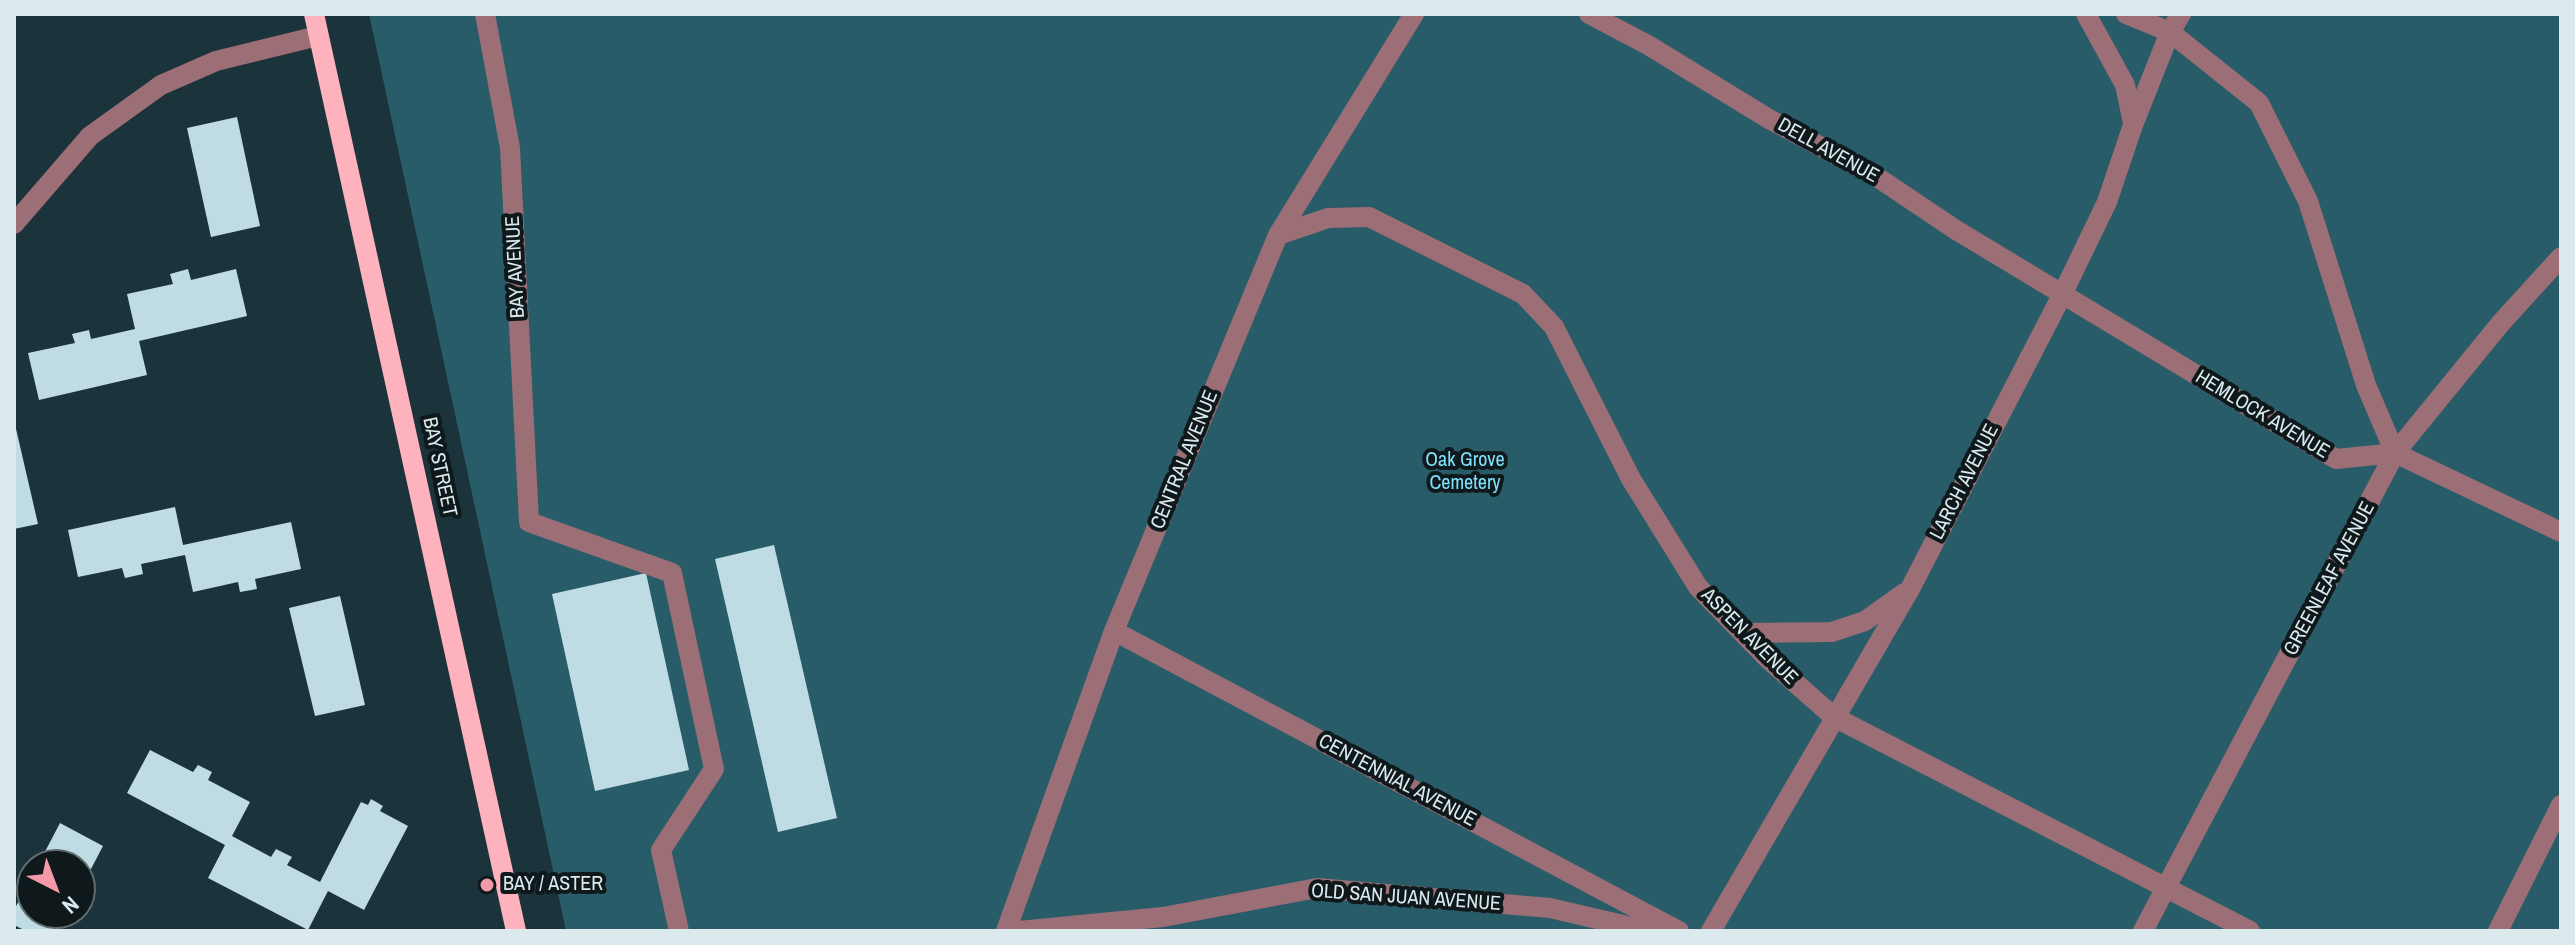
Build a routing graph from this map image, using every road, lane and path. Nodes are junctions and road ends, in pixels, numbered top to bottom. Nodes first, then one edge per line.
1 (314, 14) edge
2 (485, 14) edge
3 (1414, 14) edge
4 (1589, 14) edge
5 (2086, 14) edge
6 (2126, 14) edge
7 (2181, 14) edge
8 (2170, 32) junction
9 (318, 36) junction
10 (2133, 125) junction
11 (14, 224) edge
12 (1278, 235) junction
13 (2561, 257) edge
14 (2062, 295) junction
15 (2395, 453) junction
16 (2561, 532) edge
17 (1910, 589) junction
18 (1114, 631) junction
19 (1743, 633) junction
20 (1834, 717) junction
21 (2561, 805) edge
22 (2165, 890) junction
23 (516, 931) edge
24 (679, 931) edge
25 (1006, 931) edge
26 (1019, 931) edge
27 (1649, 931) edge
28 (1679, 931) edge
29 (1711, 931) edge
30 (2143, 931) edge
31 (2250, 931) edge
32 (2498, 931) edge

1 - 9 main road, BAY STREET
2 - 24 street, BAY AVENUE
3 - 12 street, CENTRAL AVENUE
4 - 14 street, DELL AVENUE
5 - 10 street
6 - 8 street
7 - 8 street, LARCH AVENUE
8 - 10 street, LARCH AVENUE
8 - 15 street
9 - 11 street
9 - 23 main road, BAY STREET
10 - 14 street, LARCH AVENUE
12 - 18 street, CENTRAL AVENUE
12 - 19 street, ASPEN AVENUE
13 - 15 street, GREENLEAF AVENUE
14 - 15 street, HEMLOCK AVENUE
14 - 17 street, LARCH AVENUE
15 - 16 street
15 - 22 street, GREENLEAF AVENUE
17 - 19 street
17 - 20 street, LARCH AVENUE
18 - 25 street, CENTRAL AVENUE
18 - 28 street, CENTENNIAL AVENUE
19 - 20 street, ASPEN AVENUE
20 - 22 street, ASPEN AVENUE
20 - 29 street, LARCH AVENUE
21 - 32 street
22 - 30 street, GREENLEAF AVENUE
22 - 31 street, ASPEN AVENUE
26 - 27 street, OLD SAN JUAN AVENUE

